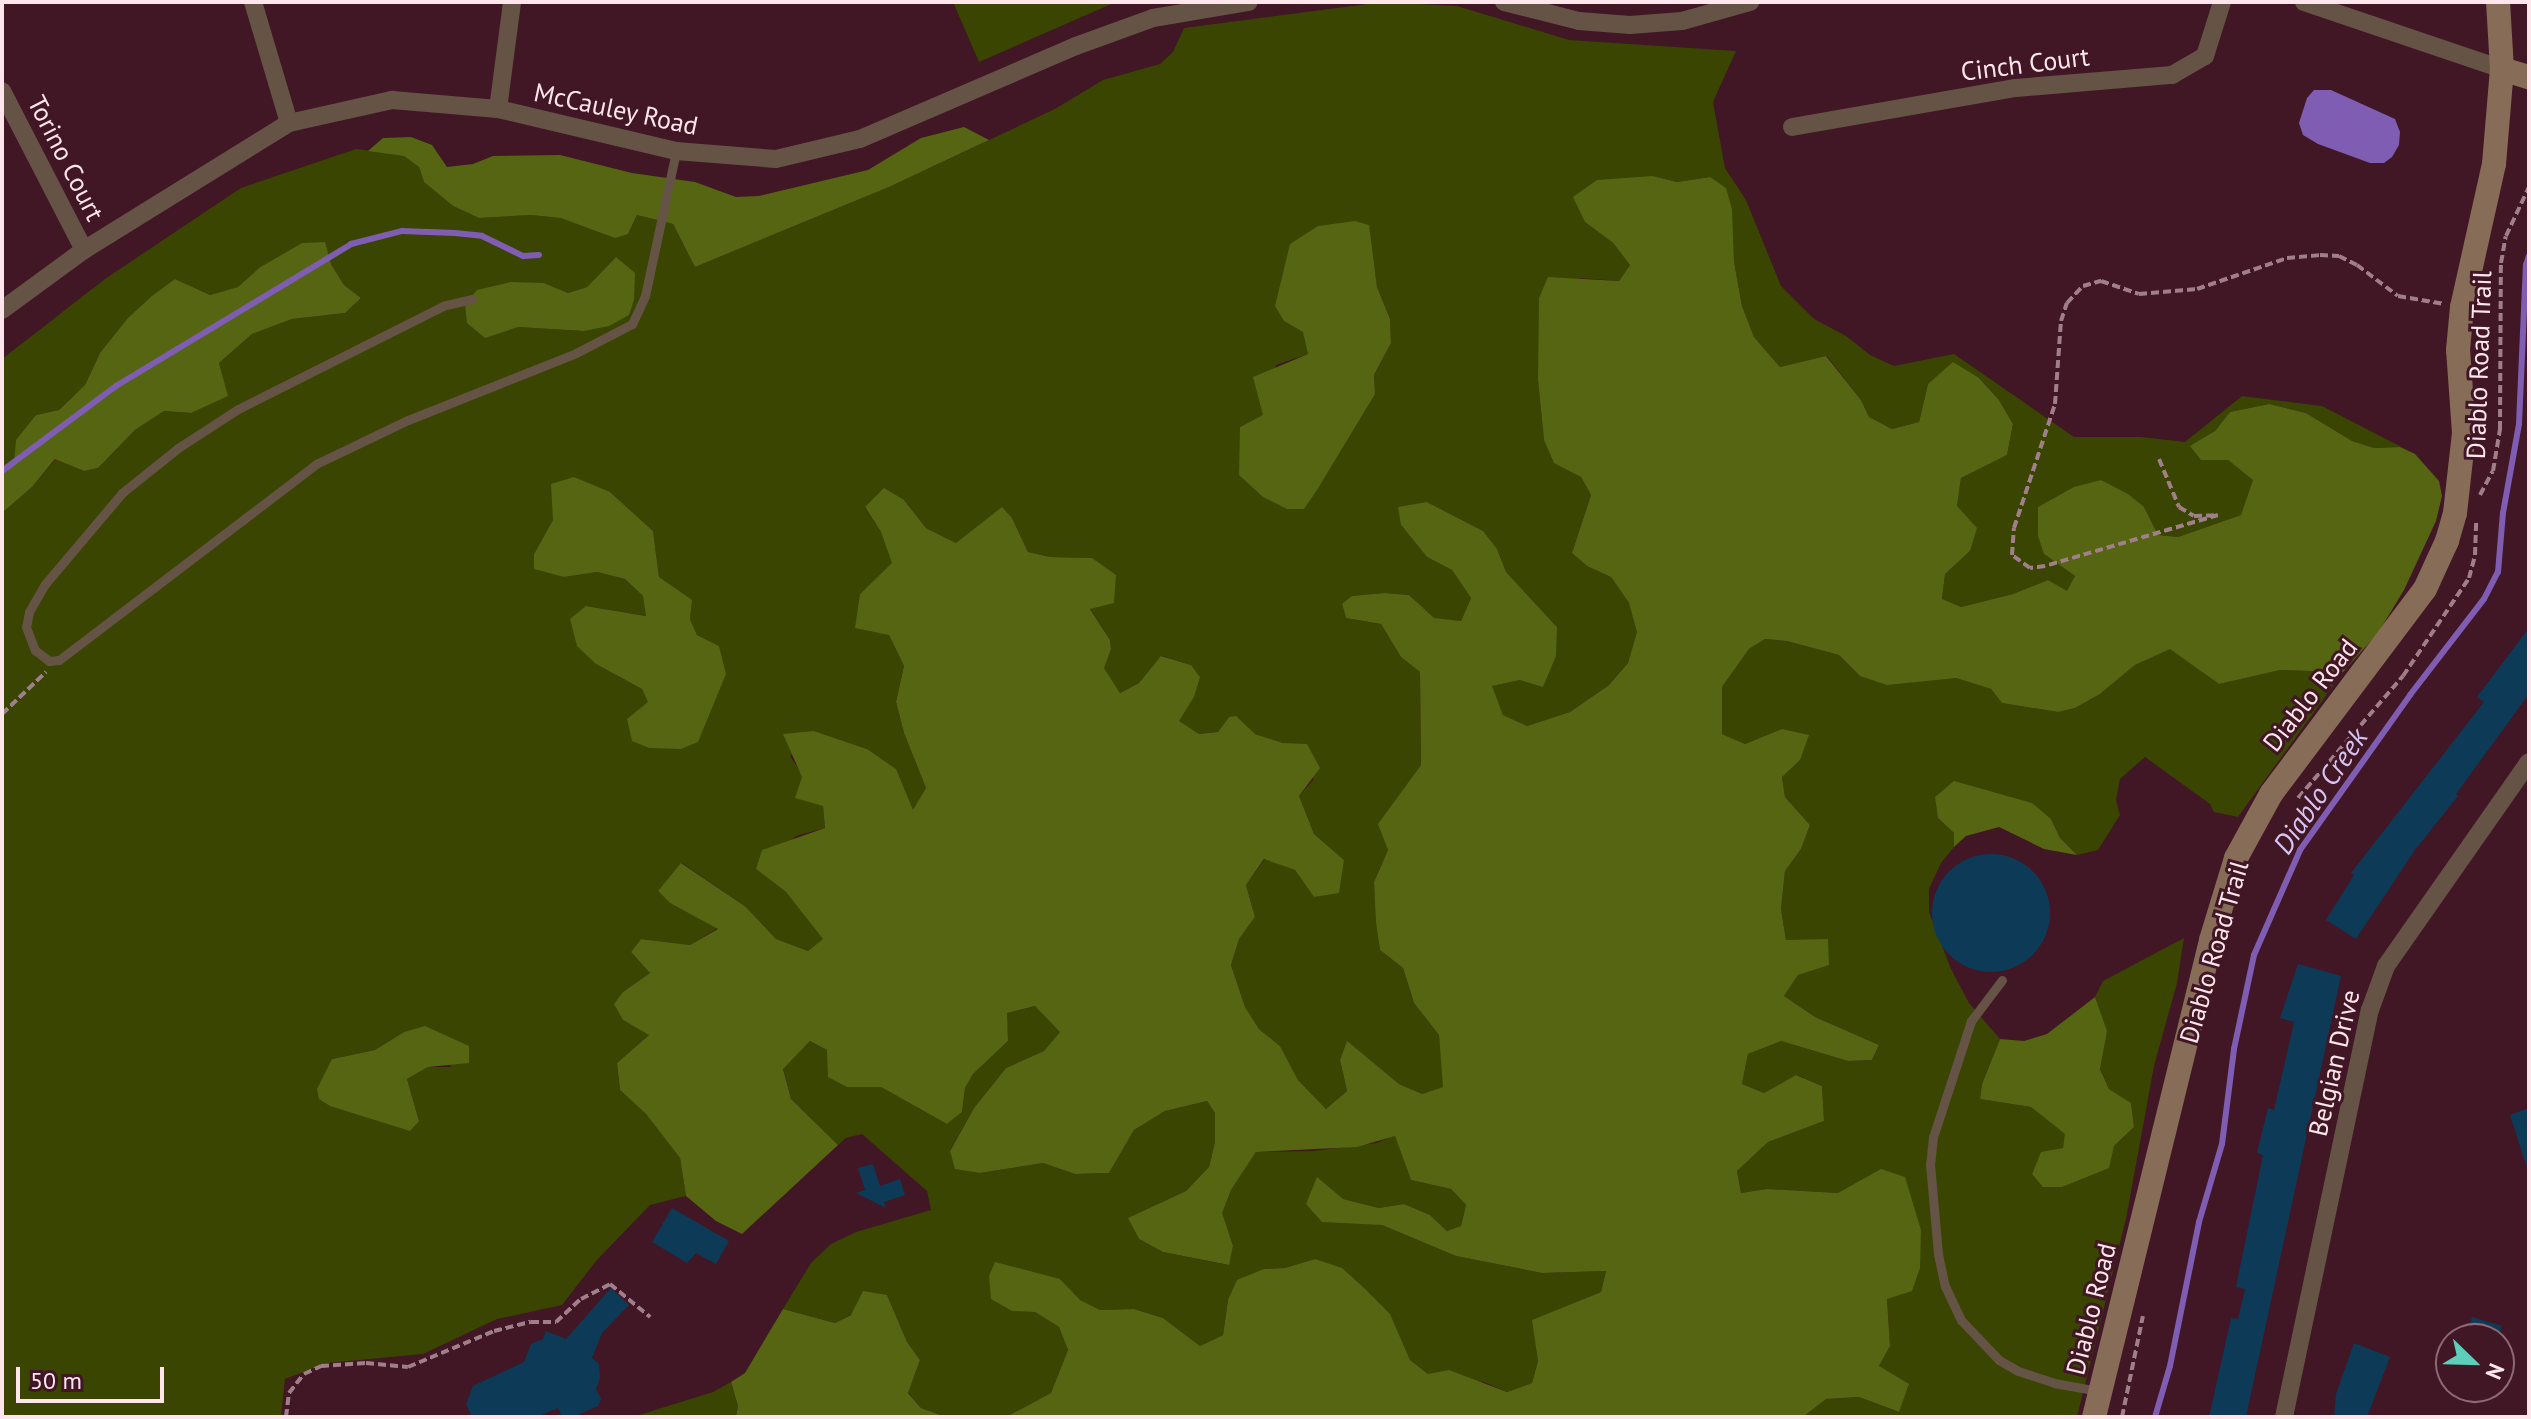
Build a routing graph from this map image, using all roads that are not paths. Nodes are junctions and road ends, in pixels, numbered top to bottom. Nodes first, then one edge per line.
1 (253, 2) edge
2 (512, 2) edge
3 (1249, 2) edge
4 (1504, 2) edge
5 (1750, 2) edge
6 (2222, 2) edge
7 (2304, 2) edge
8 (2498, 2) edge
9 (2502, 69) junction
10 (2529, 77) edge
11 (2, 91) edge
12 (498, 109) junction
13 (289, 123) junction
14 (1792, 127) dead end
15 (676, 151) junction
16 (84, 250) junction
17 (472, 299) dead end
18 (2, 310) edge
19 (2529, 762) edge
20 (2522, 787) edge
21 (2002, 980) dead end
22 (2099, 1391) junction
23 (2094, 1417) edge
24 (2284, 1417) edge

1 - 13 street
2 - 12 street
3 - 15 street, McCauley Road
4 - 5 street
6 - 14 street, Cinch Court
7 - 9 street
8 - 9 street, Diablo Road
9 - 10 street
9 - 22 street, Diablo Road
11 - 16 street, Torino Court
12 - 13 street, McCauley Road
12 - 15 street, McCauley Road
13 - 16 street, McCauley Road
15 - 17 lane
16 - 18 street, McCauley Road
19 - 20 street, Belgian Drive
20 - 24 street, Belgian Drive
21 - 22 lane
22 - 23 street, Diablo Road

